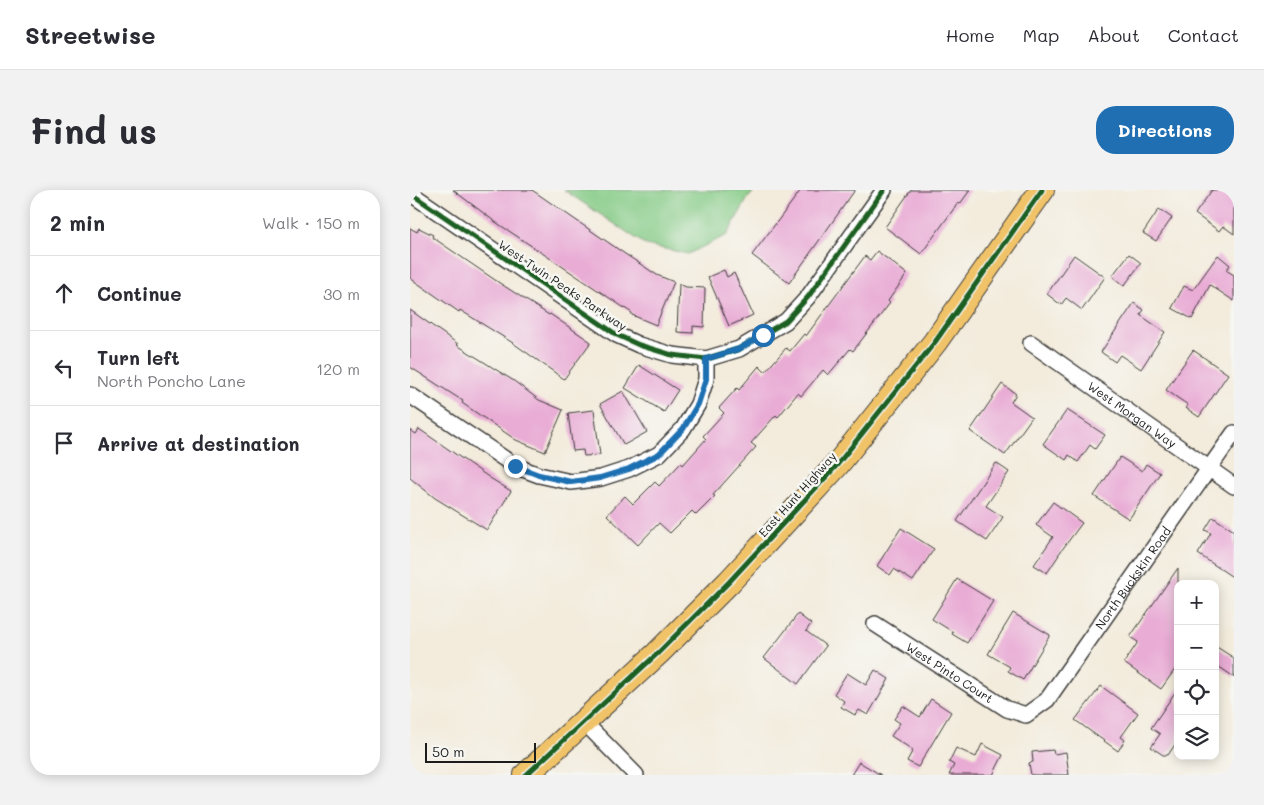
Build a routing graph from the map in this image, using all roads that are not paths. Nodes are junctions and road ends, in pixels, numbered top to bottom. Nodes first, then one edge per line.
1 (884, 190) edge
2 (1042, 190) edge
3 (410, 193) edge
4 (1031, 343) dead end
5 (706, 359) junction
6 (410, 395) edge
7 (1234, 432) edge
8 (1208, 469) junction
9 (1234, 486) edge
10 (875, 624) dead end
11 (1026, 715) joint
12 (584, 722) junction
13 (526, 775) edge
14 (636, 775) edge

1 - 5 street, West Twin Peaks Parkway
2 - 12 main road, East Hunt Highway
3 - 5 street, West Twin Peaks Parkway
4 - 8 street, West Morgan Way
5 - 6 street
7 - 8 street, North Buckskin Road
8 - 9 street, West Morgan Way
8 - 11 street, North Buckskin Road
10 - 11 street, West Pinto Court
12 - 13 main road, East Hunt Highway
12 - 14 street

